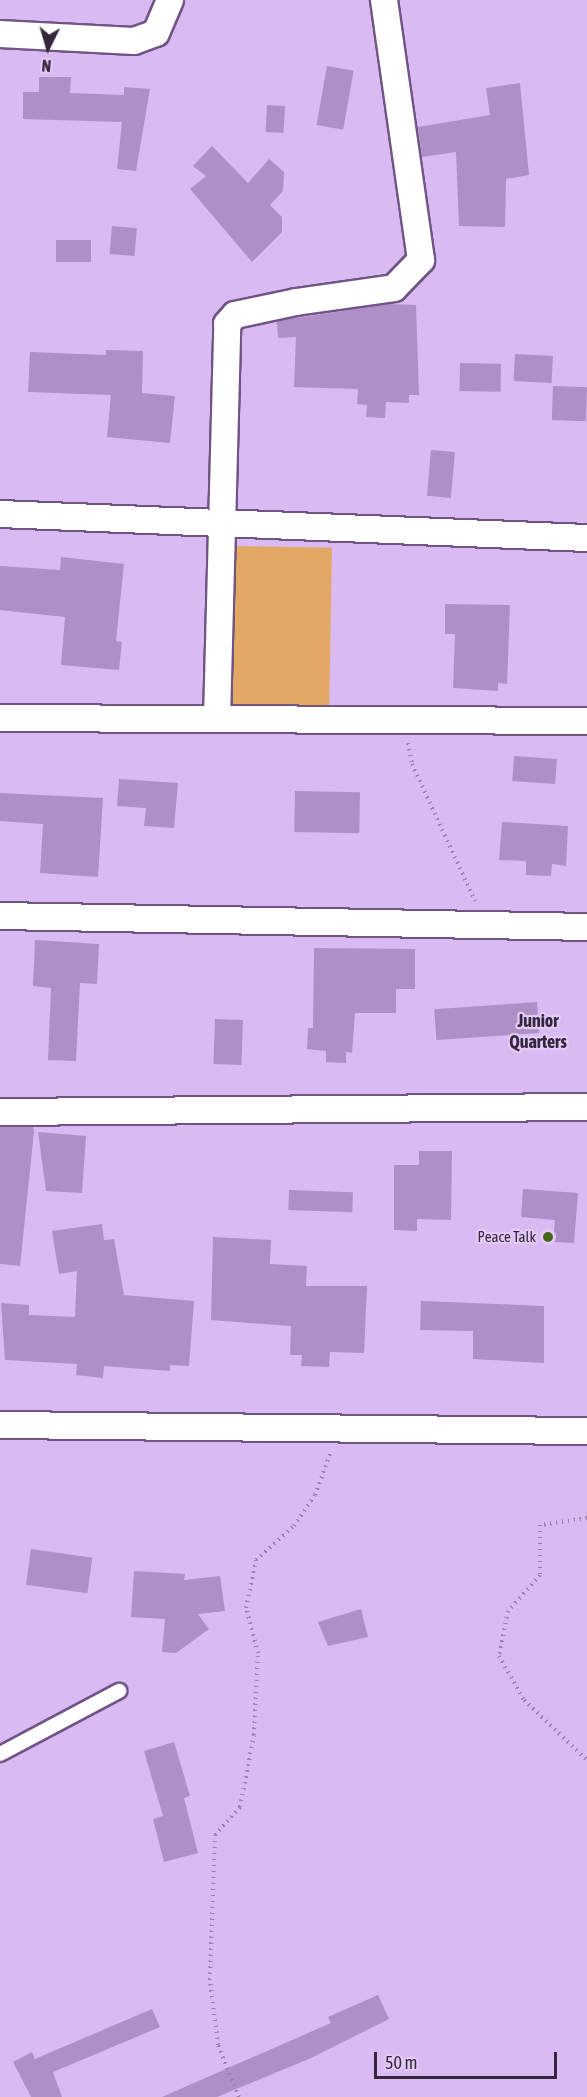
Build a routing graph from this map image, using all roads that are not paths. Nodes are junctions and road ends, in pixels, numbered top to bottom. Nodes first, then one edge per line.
1 (170, 0) edge
2 (384, 0) edge
3 (0, 34) edge
4 (0, 514) edge
5 (222, 523) junction
6 (587, 538) edge
7 (0, 717) edge
8 (217, 719) junction
9 (587, 721) edge
10 (0, 916) edge
11 (587, 927) edge
12 (587, 1107) edge
13 (0, 1113) edge
14 (0, 1425) edge
15 (587, 1431) edge
16 (119, 1691) dead end
17 (0, 1754) edge

1 - 3 street
2 - 5 street
4 - 5 street
5 - 6 street
5 - 8 street
7 - 8 street
8 - 9 street
10 - 11 street
12 - 13 street
14 - 15 street
16 - 17 lane

